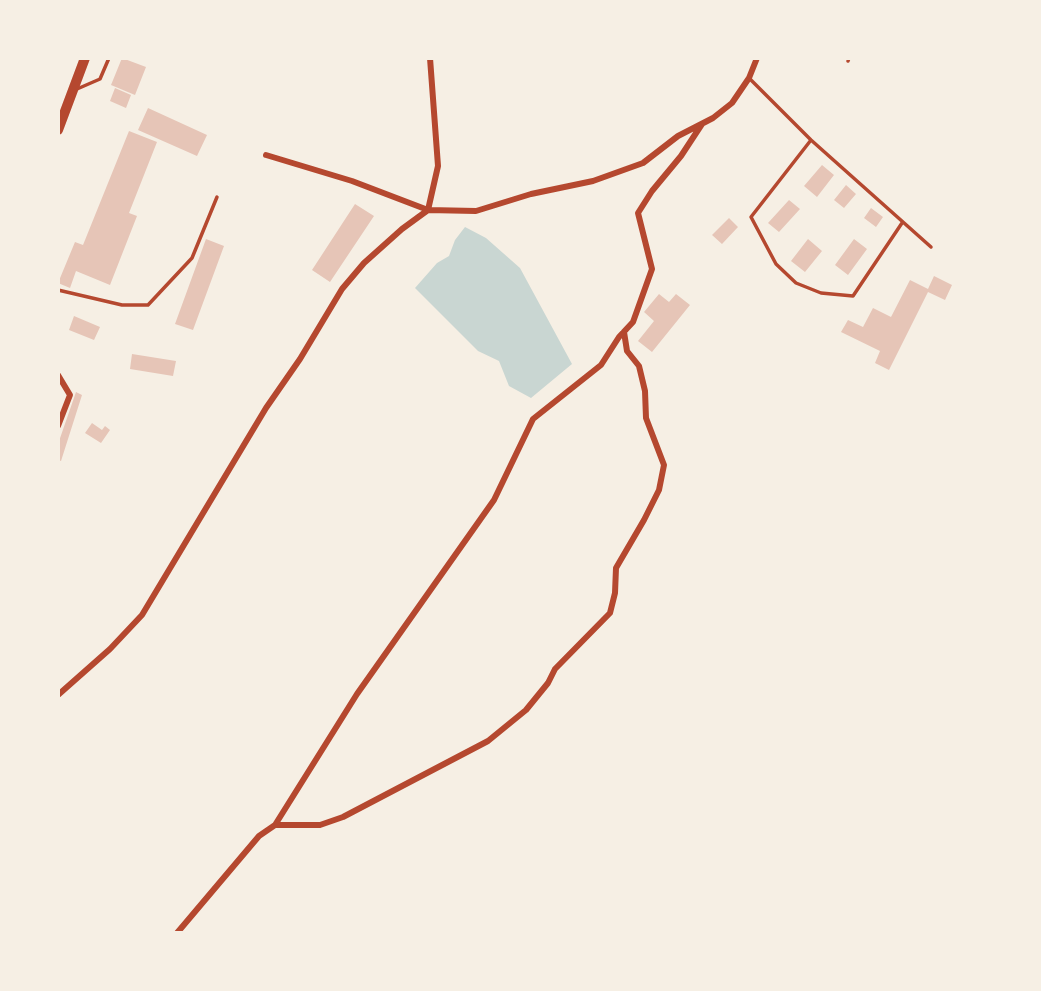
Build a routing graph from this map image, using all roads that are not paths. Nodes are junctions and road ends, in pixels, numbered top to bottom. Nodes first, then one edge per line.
1 (85, 58) edge
2 (109, 58) edge
3 (430, 58) edge
4 (757, 58) edge
5 (749, 78) junction
6 (72, 92) junction
7 (702, 124) junction
8 (58, 130) edge
9 (811, 140) junction
10 (266, 155) dead end
11 (217, 197) dead end
12 (428, 210) junction
13 (902, 223) junction
14 (931, 247) dead end
15 (58, 290) edge
16 (624, 332) junction
17 (58, 375) edge
18 (58, 426) edge
19 (58, 695) edge
20 (275, 825) junction
21 (177, 933) edge

1 - 6 main road
2 - 6 lane
3 - 12 street
4 - 5 street
5 - 7 street
5 - 9 lane
6 - 8 main road
7 - 12 street
7 - 16 street
9 - 13 lane
9 - 13 lane
10 - 12 street
11 - 15 lane
12 - 19 street
13 - 14 lane
16 - 20 street
16 - 20 street
17 - 18 street
20 - 21 street

